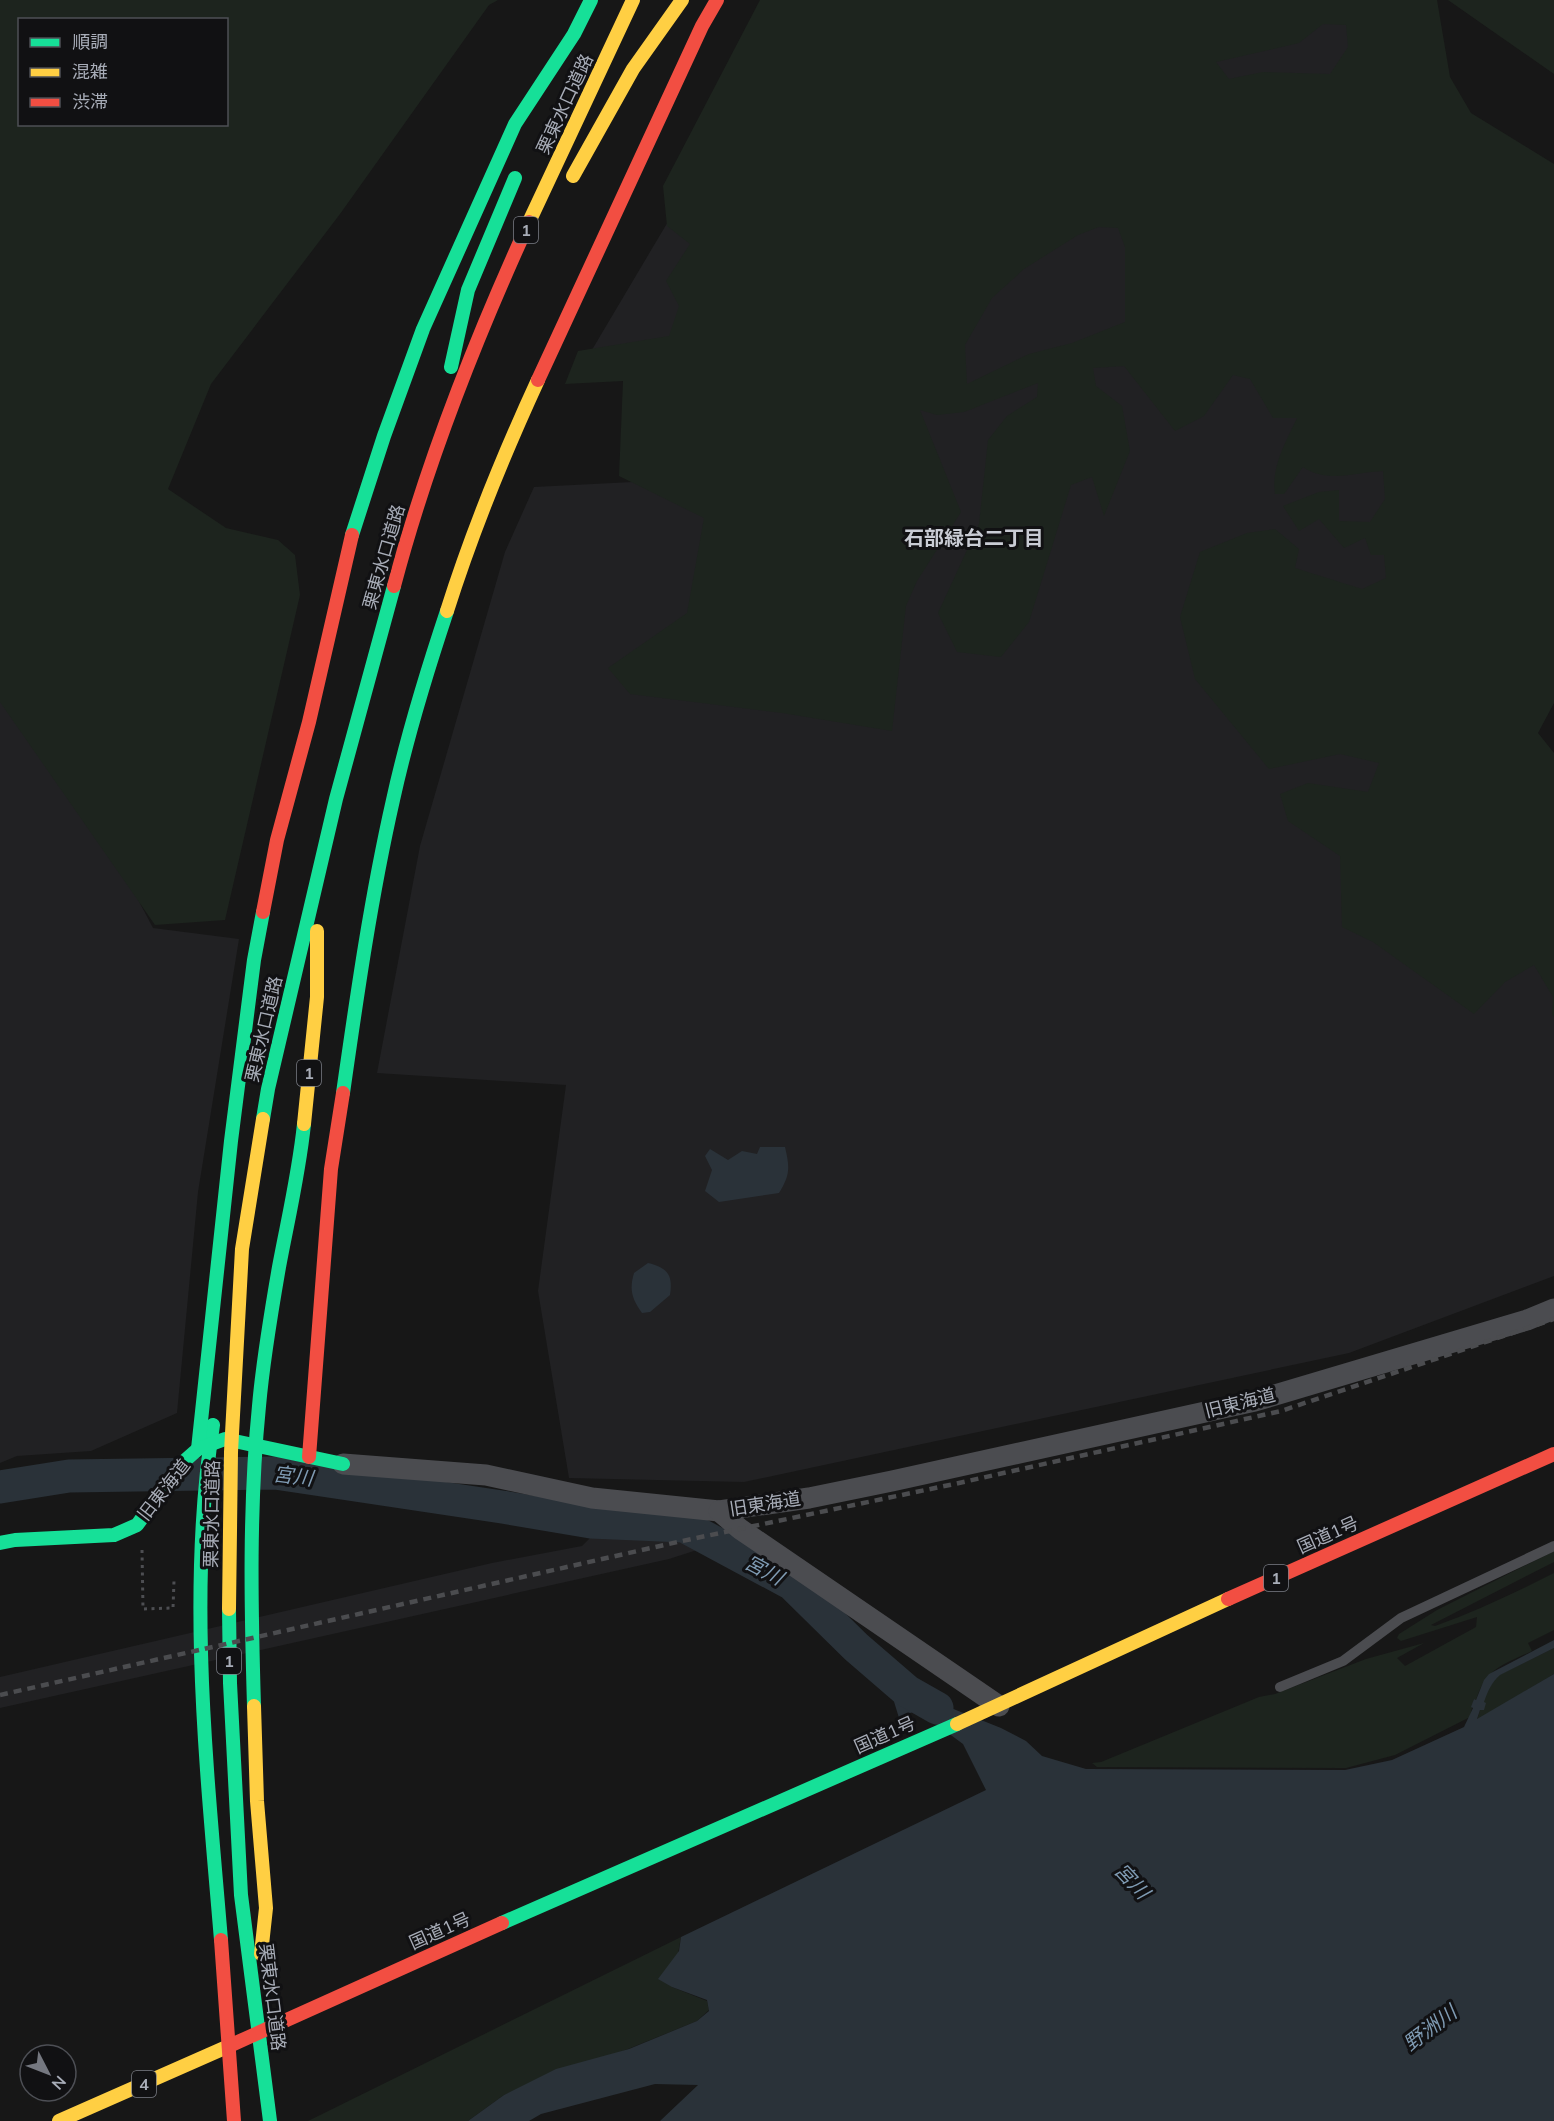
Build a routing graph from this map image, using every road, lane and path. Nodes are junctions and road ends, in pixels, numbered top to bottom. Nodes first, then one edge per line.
1 (591, 0) edge
2 (633, 0) edge
3 (682, 0) edge
4 (717, 0) edge
5 (574, 34) junction
6 (548, 98) dead end
7 (521, 162) dead end
8 (569, 183) dead end
9 (506, 309) dead end
10 (429, 465) junction
11 (317, 874) junction
12 (242, 1249) junction
13 (1554, 1309) edge
14 (221, 1373) dead end
15 (218, 1396) dead end
16 (198, 1449) junction
17 (1554, 1454) edge
18 (309, 1457) junction
19 (343, 1464) joint
20 (719, 1511) junction
21 (0, 1543) edge
22 (142, 1544) dead end
23 (1554, 1546) edge
24 (174, 1576) dead end
25 (1280, 1687) dead end
26 (991, 1709) junction
27 (229, 2046) junction
28 (58, 2121) edge
29 (234, 2121) edge
30 (270, 2121) edge

1 - 5 main road
2 - 10 main road, 栗東水口道路 / 1
3 - 8 main road
4 - 18 main road
5 - 6 main road
5 - 16 main road
7 - 10 main road
9 - 10 main road
10 - 11 main road, 栗東水口道路 / 1
11 - 12 main road, 栗東水口道路 / 1
11 - 27 main road, 1
12 - 14 main road, 1
12 - 30 main road, 栗東水口道路 / 1
13 - 20 street, 旧東海道
15 - 27 main road, 1
16 - 18 main road, 旧東海道
16 - 21 main road, 旧東海道
17 - 26 main road, 国道1号 / 1
18 - 19 main road, 旧東海道
19 - 20 street, 旧東海道
20 - 26 street
22 - 24 path
23 - 25 lane
26 - 27 main road, 国道1号 / 1
27 - 28 main road, 4
27 - 29 main road, 1

